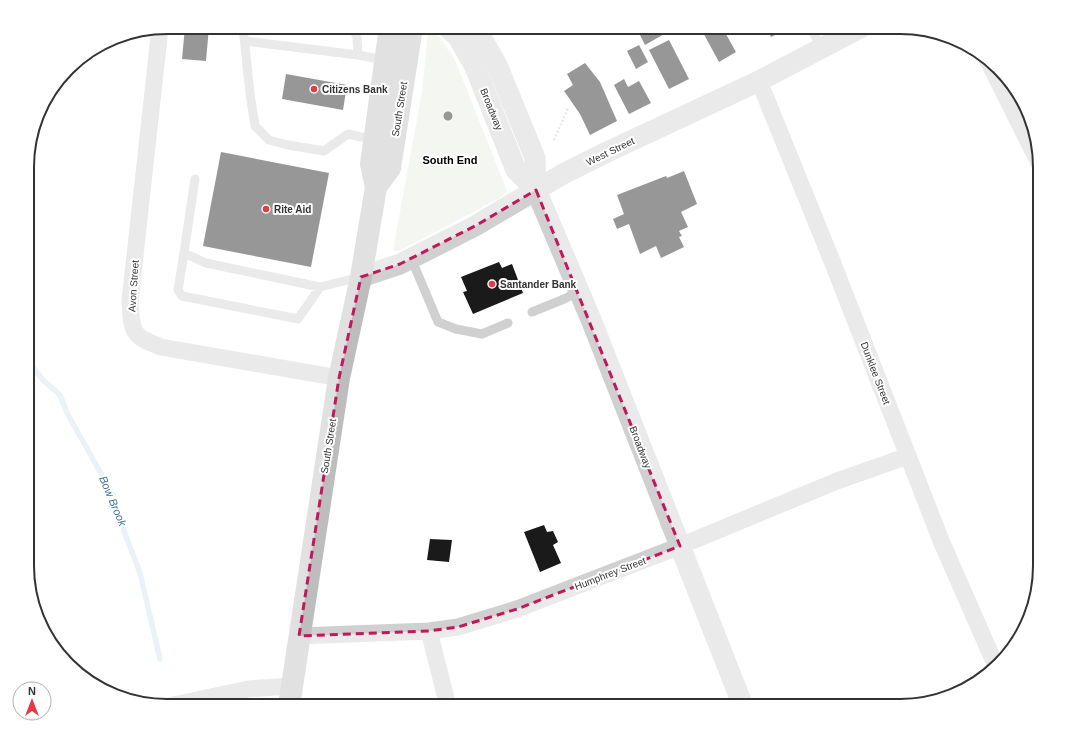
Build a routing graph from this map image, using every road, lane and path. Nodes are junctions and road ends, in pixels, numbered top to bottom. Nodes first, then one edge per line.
1 (159, 34) edge
2 (244, 34) edge
3 (356, 34) edge
4 (389, 34) edge
5 (411, 34) edge
6 (455, 34) edge
7 (479, 34) edge
8 (814, 34) edge
9 (849, 34) edge
10 (245, 41) junction
11 (822, 48) junction
12 (358, 55) junction
13 (384, 60) junction
14 (994, 73) edge
15 (759, 81) junction
16 (568, 108) dead end
17 (375, 140) junction
18 (554, 140) dead end
19 (1031, 147) edge
20 (195, 179) dead end
21 (376, 187) junction
22 (536, 190) junction
23 (184, 253) junction
24 (411, 258) junction
25 (361, 277) junction
26 (320, 287) junction
27 (579, 291) junction
28 (532, 312) dead end
29 (508, 323) dead end
30 (339, 378) junction
31 (908, 456) junction
32 (680, 546) junction
33 (429, 631) junction
34 (299, 636) junction
35 (993, 660) edge
36 (290, 696) edge
37 (202, 699) edge
38 (446, 699) edge
39 (740, 699) edge

1 - 30 street, Avon Street
2 - 10 lane
3 - 12 lane
4 - 13 main road, South Street
5 - 21 main road, South Street
6 - 22 street, Broadway
7 - 22 street, Broadway
8 - 11 lane
9 - 11 street, West Street
10 - 12 lane
10 - 17 lane
11 - 15 street, West Street
12 - 13 lane
13 - 17 main road, South Street
14 - 19 street
15 - 22 street, West Street
15 - 31 street, Dunklee Street
16 - 18 path
17 - 21 main road, South Street
20 - 23 lane
21 - 25 main road, South Street
22 - 24 street, West Street
22 - 27 street, Broadway
23 - 26 lane
23 - 26 lane
24 - 25 street, West Street
24 - 29 lane
25 - 26 lane
25 - 30 main road, South Street
27 - 28 lane
27 - 32 street, Broadway
30 - 34 main road, South Street
31 - 32 street, Humphrey Street
31 - 35 street, Dunklee Street
32 - 33 street, Humphrey Street
32 - 39 street, Broadway
33 - 34 street, Humphrey Street
33 - 38 street
34 - 36 main road, South Street
36 - 37 street

